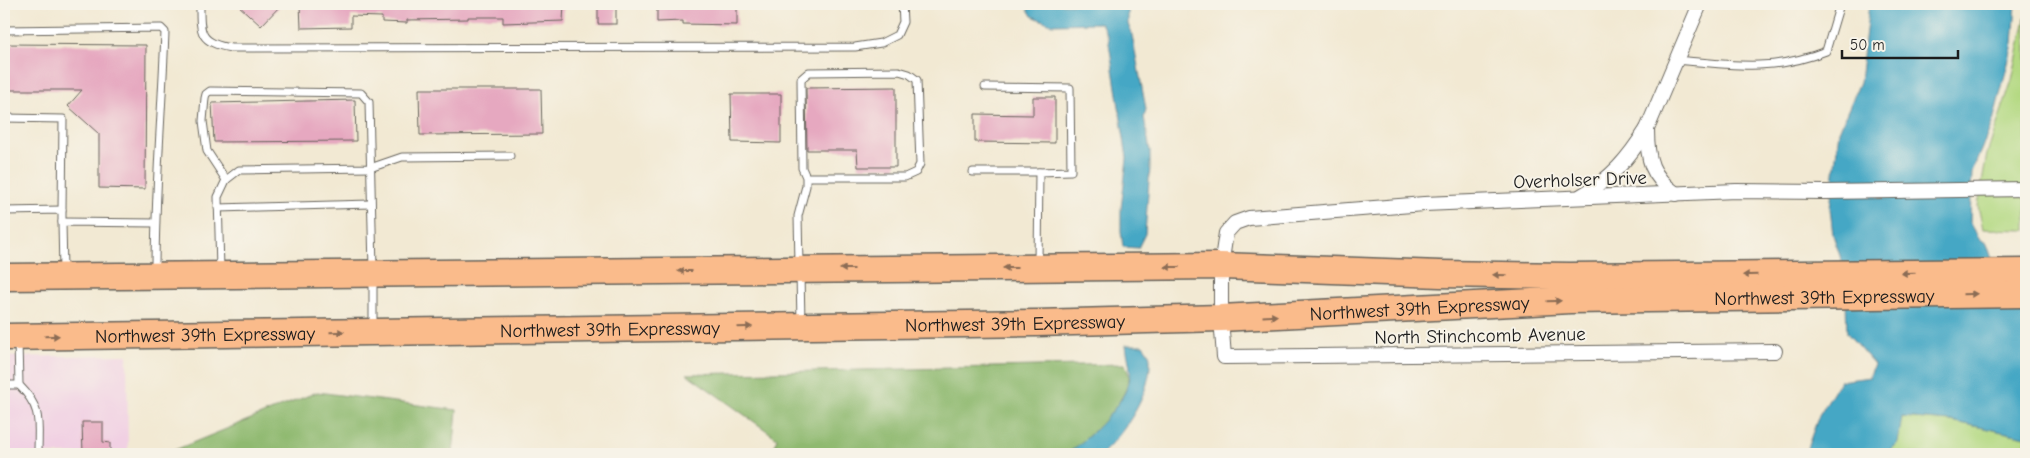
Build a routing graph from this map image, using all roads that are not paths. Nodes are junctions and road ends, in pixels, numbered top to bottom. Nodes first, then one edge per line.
1 (200, 4) edge
2 (902, 4) edge
3 (1700, 4) edge
4 (1840, 4) edge
5 (4, 30) edge
6 (1676, 60) junction
7 (984, 87) dead end
8 (4, 118) edge
9 (1647, 129) junction
10 (510, 156) dead end
11 (370, 168) junction
12 (972, 172) dead end
13 (1039, 172) junction
14 (806, 177) junction
15 (226, 180) junction
16 (2026, 189) edge
17 (1676, 194) junction
18 (1579, 197) junction
19 (371, 204) junction
20 (218, 208) junction
21 (62, 210) junction
22 (4, 211) edge
23 (62, 222) junction
24 (155, 223) junction
25 (1221, 266) junction
26 (1038, 268) junction
27 (799, 270) junction
28 (2026, 272) edge
29 (373, 273) junction
30 (220, 275) junction
31 (155, 276) junction
32 (4, 277) edge
33 (63, 277) junction
34 (1799, 285) junction
35 (2026, 294) edge
36 (1221, 318) junction
37 (801, 327) junction
38 (373, 332) junction
39 (11, 337) edge
40 (1775, 351) dead end
41 (19, 384) junction
42 (4, 385) edge
43 (38, 454) edge

1 - 2 lane
3 - 6 street
4 - 6 lane
5 - 24 lane
6 - 9 street
7 - 13 lane
8 - 21 lane
9 - 17 street
9 - 18 street
10 - 11 lane
11 - 15 lane
11 - 15 lane
11 - 19 lane
12 - 13 lane
13 - 26 lane
14 - 14 lane
14 - 27 lane
15 - 20 lane
16 - 17 street, Overholser Drive
17 - 18 street, Overholser Drive
18 - 25 street, Overholser Drive
19 - 20 lane
19 - 29 lane
20 - 30 lane
21 - 22 lane
21 - 23 lane
23 - 24 lane
23 - 33 lane
24 - 31 lane
25 -> 26 highway, Northwest 39th Expressway
34 -> 25 highway, Northwest 39th Expressway
25 - 36 street, Overholser Drive
26 -> 27 highway, Northwest 39th Expressway
27 -> 29 highway, Northwest 39th Expressway
27 - 37 lane
28 -> 34 highway, Northwest 39th Expressway
29 - 30 highway, Northwest 39th Expressway
29 - 38 lane
30 - 31 highway, Northwest 39th Expressway
31 - 33 highway, Northwest 39th Expressway
32 - 33 highway, Northwest 39th Expressway
34 -> 35 highway, Northwest 39th Expressway
36 -> 34 highway, Northwest 39th Expressway
36 - 37 highway, Northwest 39th Expressway
36 - 40 street, North Stinchcomb Avenue
38 -> 37 highway, Northwest 39th Expressway
39 -> 38 highway, Northwest 39th Expressway
39 - 41 lane
41 - 42 lane
41 - 43 lane

